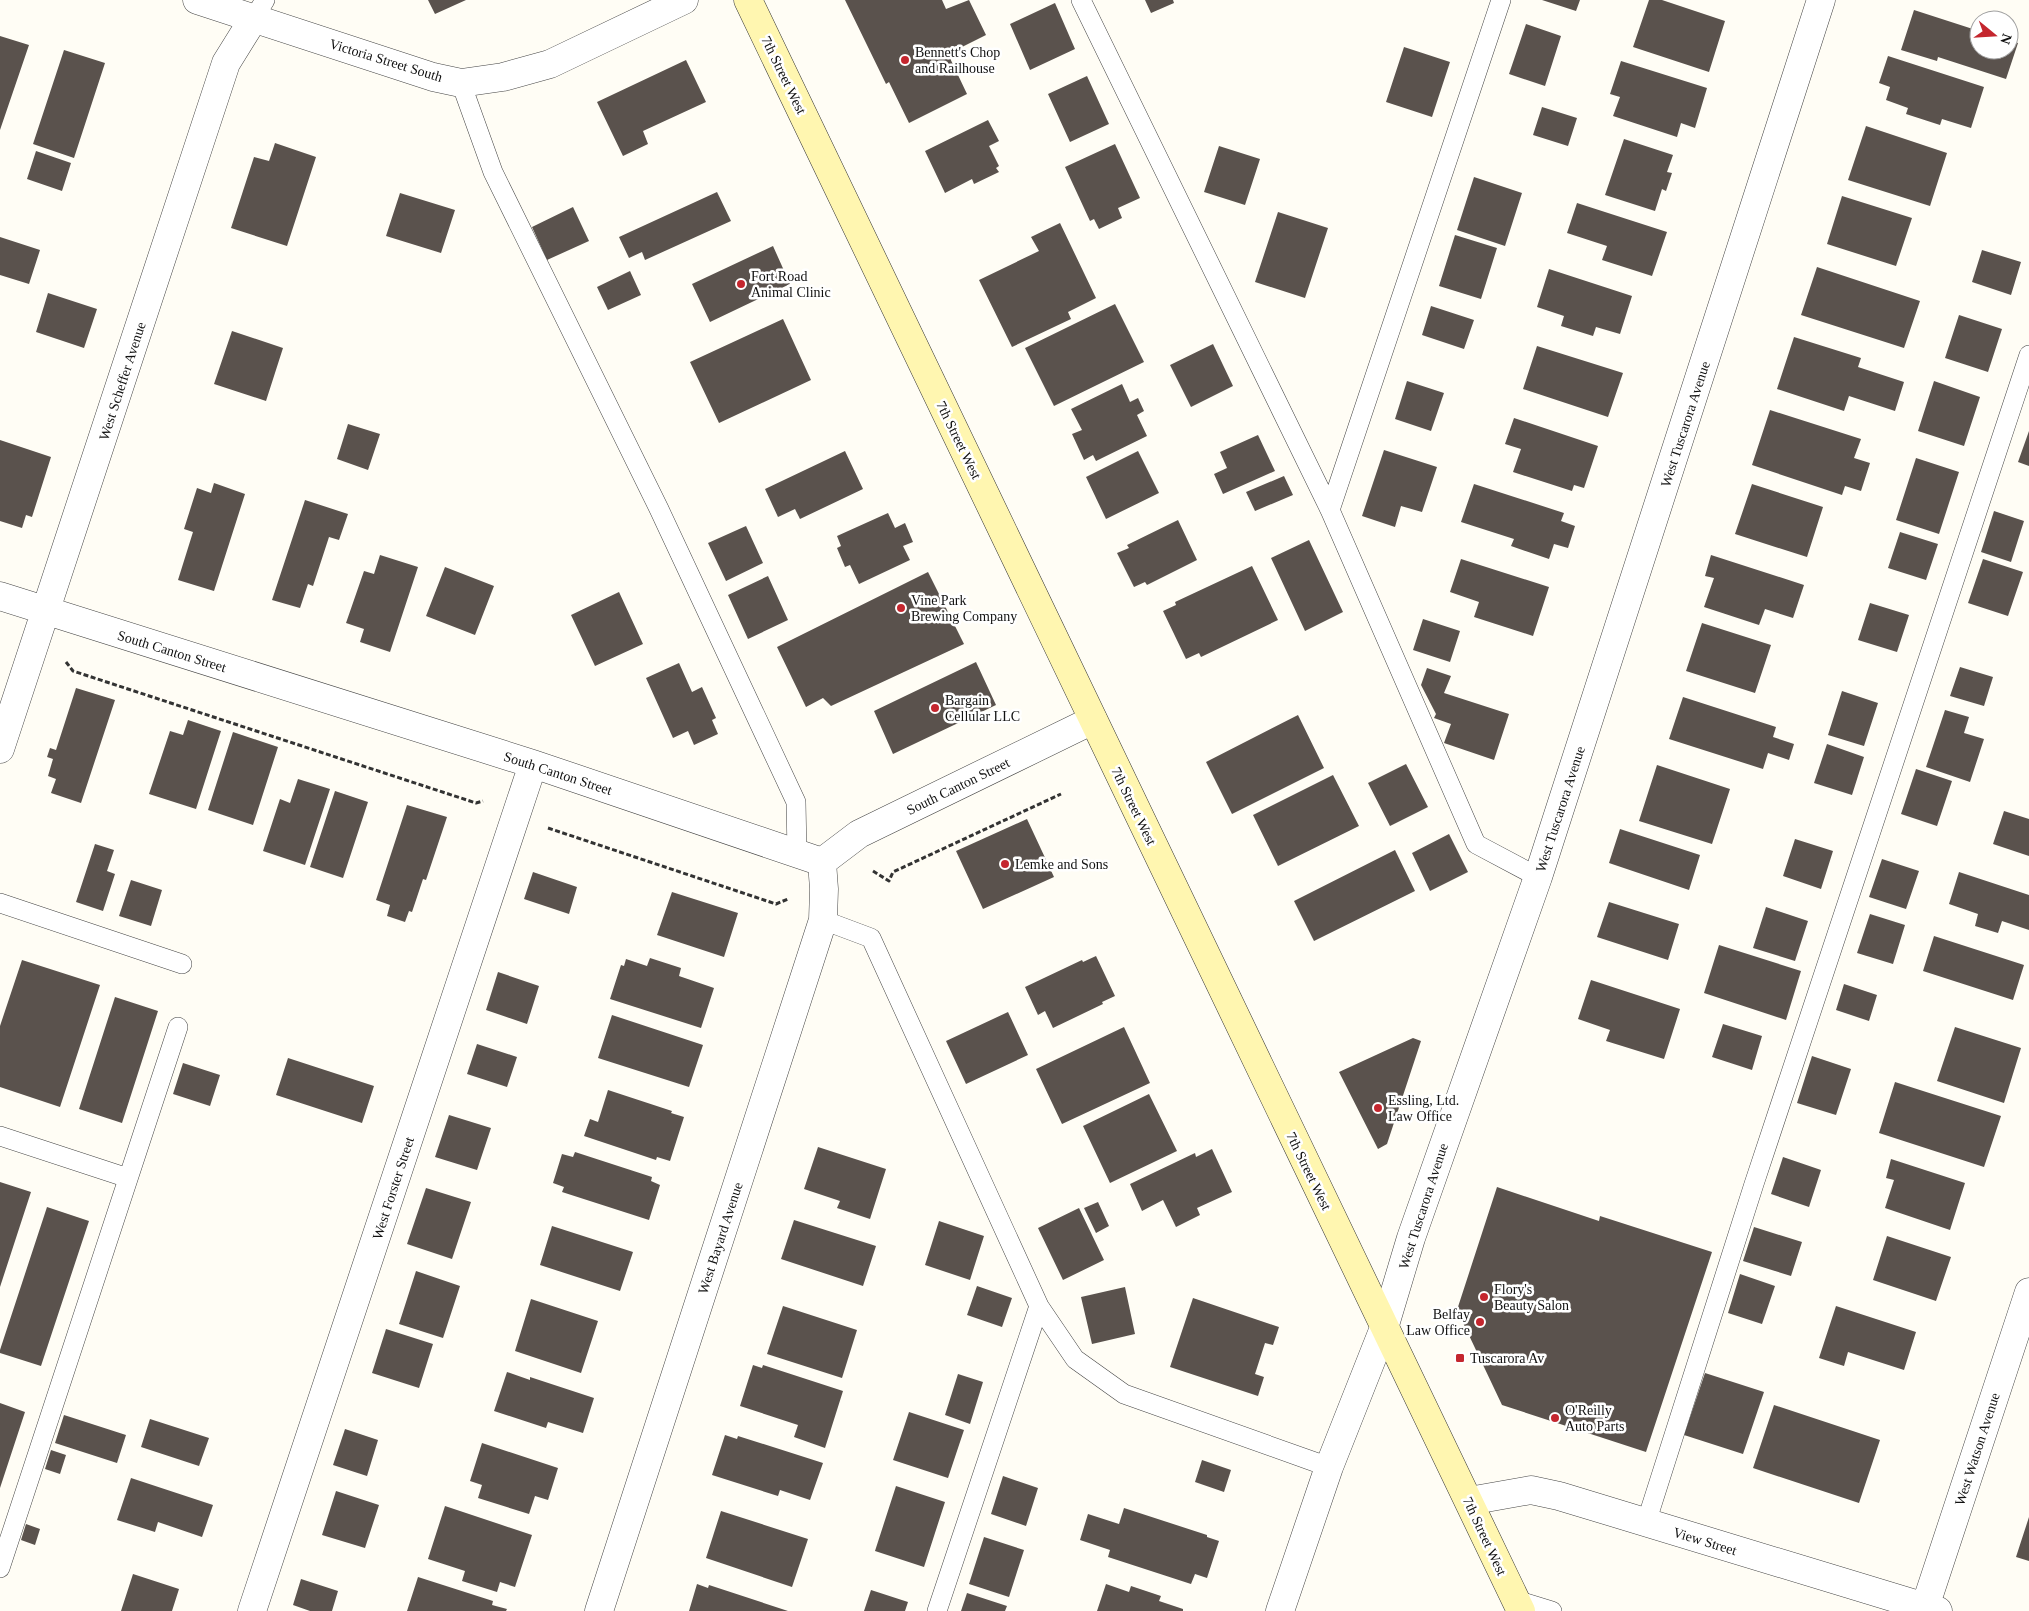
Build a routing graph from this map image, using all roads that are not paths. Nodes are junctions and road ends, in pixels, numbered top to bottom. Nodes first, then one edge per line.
1 (197, 0) edge
2 (684, 0) edge
3 (748, 0) edge
4 (1081, 0) edge
5 (1501, 0) edge
6 (1822, 0) edge
7 (260, 9) edge
8 (461, 83) junction
9 (2029, 355) edge
10 (1330, 510) junction
11 (0, 596) edge
12 (47, 611) junction
13 (1093, 720) junction
14 (0, 749) edge
15 (533, 764) junction
16 (809, 858) junction
17 (1538, 877) junction
18 (0, 903) edge
19 (823, 920) junction
20 (182, 964) dead end
21 (178, 1027) dead end
22 (0, 1136) edge
23 (128, 1178) junction
24 (2029, 1292) edge
25 (1039, 1306) junction
26 (1384, 1328) junction
27 (1329, 1467) junction
28 (1469, 1501) junction
29 (1646, 1523) junction
30 (0, 1568) edge
31 (1518, 1605) edge
32 (1929, 1610) edge
33 (252, 1611) edge
34 (599, 1611) edge
35 (937, 1611) edge
36 (1280, 1611) edge
37 (1552, 1611) edge

1 - 7 street, Victoria Street South
2 - 8 street, Victoria Street South
3 - 13 main road, 7th Street West
4 - 10 lane
5 - 10 lane
6 - 17 street, West Tuscarora Avenue
7 - 8 street, Victoria Street South
7 - 12 street, West Scheffer Avenue
8 - 16 lane
9 - 29 lane
10 - 17 lane
11 - 12 street, South Canton Street
12 - 14 street, West Scheffer Avenue
12 - 15 street, South Canton Street
13 - 16 street, South Canton Street
13 - 26 main road, 7th Street West
15 - 16 street, South Canton Street
15 - 33 street, West Forster Street
16 - 19 street, West Bayard Avenue
17 - 26 street, West Tuscarora Avenue
18 - 20 lane
19 - 25 lane
19 - 34 street, West Bayard Avenue
21 - 23 lane
22 - 23 lane
23 - 30 lane
24 - 32 street, West Watson Avenue
25 - 27 lane
25 - 35 lane
26 - 27 street, West Tuscarora Avenue
26 - 28 main road, 7th Street West
27 - 36 street, West Tuscarora Avenue
28 - 29 street, View Street
28 - 31 main road, 7th Street West
29 - 32 street, View Street
31 - 37 lane

